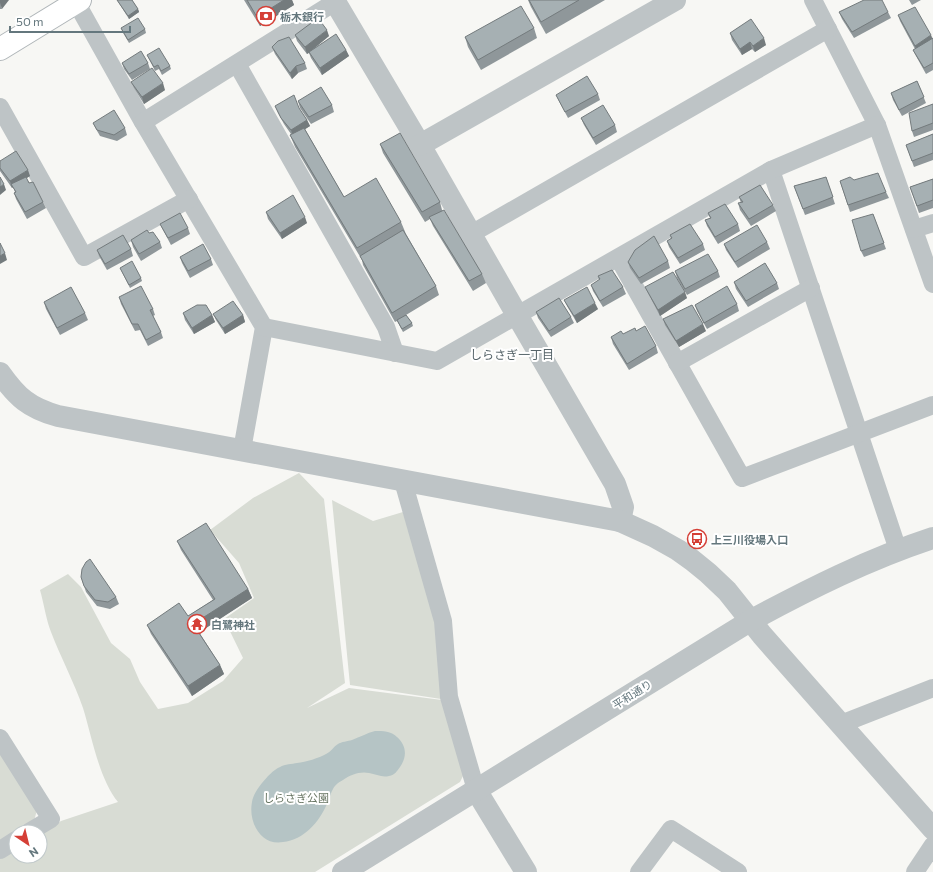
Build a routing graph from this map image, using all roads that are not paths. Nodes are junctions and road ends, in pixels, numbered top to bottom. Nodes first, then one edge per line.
1 (675, 0) edge
2 (813, 0) edge
3 (78, 1) edge
4 (335, 1) edge
5 (828, 29) junction
6 (0, 49) edge
7 (237, 64) junction
8 (0, 107) edge
9 (143, 122) junction
10 (877, 125) junction
11 (420, 145) junction
12 (772, 170) junction
13 (189, 198) junction
14 (933, 223) edge
15 (914, 230) junction
16 (471, 234) junction
17 (619, 259) junction
18 (933, 284) edge
19 (811, 288) junction
20 (517, 315) junction
21 (264, 327) junction
22 (395, 353) junction
23 (677, 363) junction
24 (0, 373) edge
25 (933, 405) edge
26 (859, 433) junction
27 (242, 450) junction
28 (403, 481) junction
29 (620, 521) junction
30 (933, 538) edge
31 (898, 550) junction
32 (750, 621) junction
33 (933, 688) edge
34 (841, 724) junction
35 (0, 738) edge
36 (476, 790) junction
37 (42, 824) edge
38 (933, 829) edge
39 (933, 845) edge
40 (343, 872) edge
41 (526, 872) edge
42 (639, 872) edge
43 (738, 872) edge
44 (915, 872) edge

1 - 11 street
2 - 5 street
3 - 6 main road
3 - 9 street
4 - 7 street
4 - 11 street
5 - 10 street
5 - 16 street
7 - 9 street
7 - 22 street
8 - 13 street
9 - 13 street
10 - 12 street
10 - 15 street
11 - 16 street
12 - 17 street
12 - 19 street
13 - 21 street
14 - 15 street
15 - 18 street
16 - 20 street
17 - 20 street
17 - 23 street
19 - 23 street
19 - 26 street
20 - 22 street
20 - 29 street
21 - 22 street
21 - 27 street
23 - 26 street
24 - 27 street
25 - 26 street
26 - 31 street
27 - 28 street
28 - 29 street
28 - 36 street
29 - 32 street
30 - 31 street, 平和通り
31 - 32 street, 平和通り
32 - 34 street
32 - 36 street, 平和通り
33 - 34 street
34 - 38 street
35 - 37 street
36 - 40 street, 平和通り
36 - 41 street
39 - 44 street
42 - 43 street

